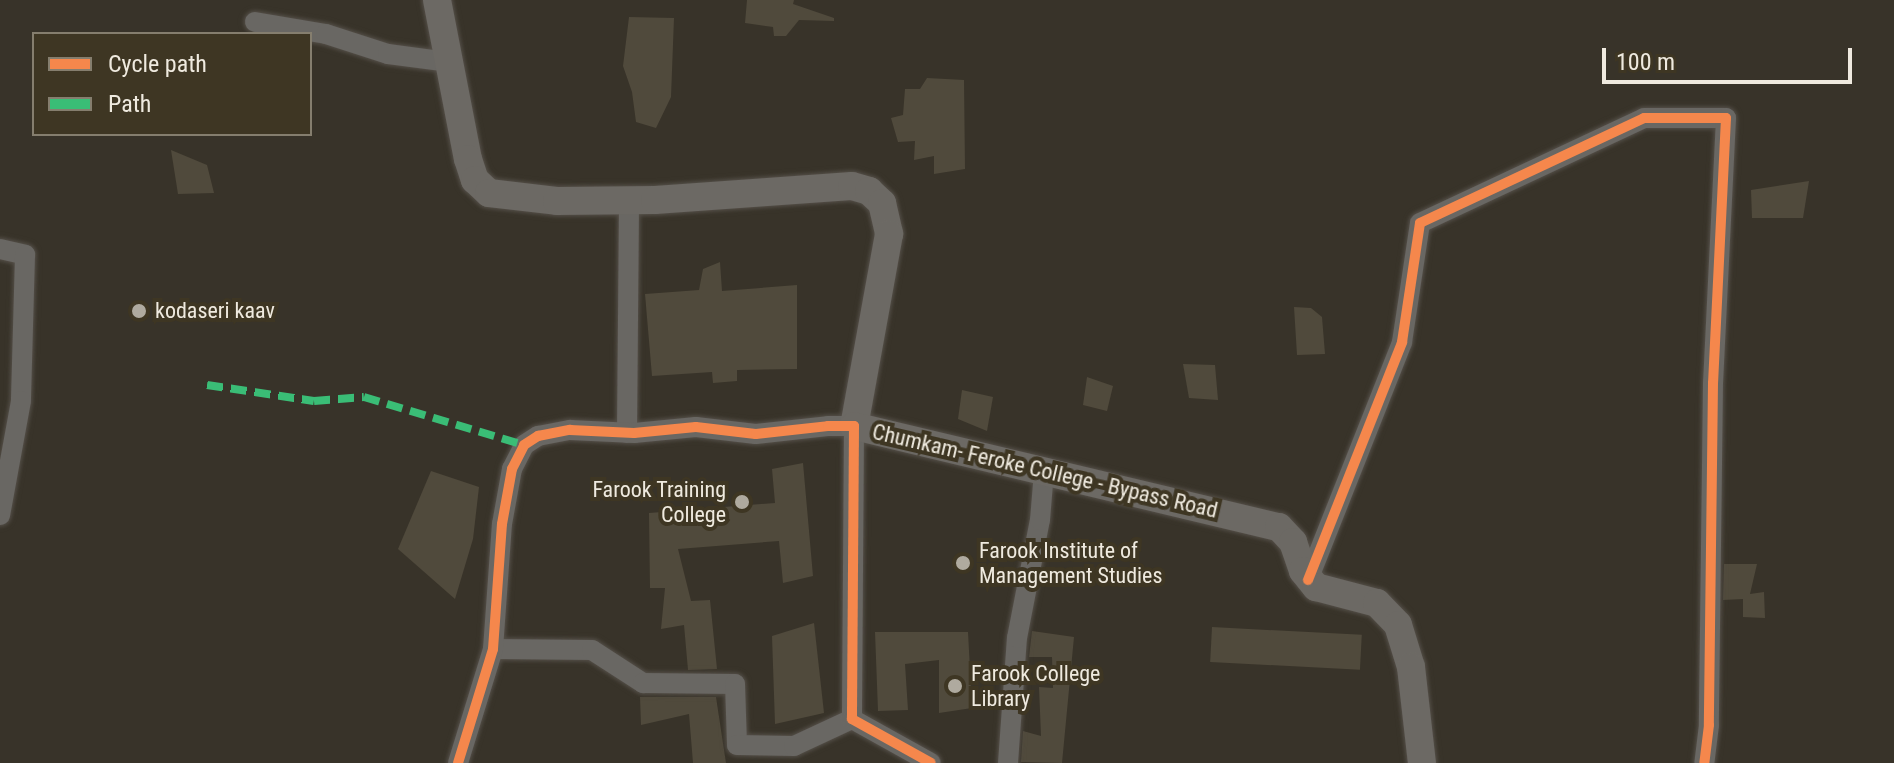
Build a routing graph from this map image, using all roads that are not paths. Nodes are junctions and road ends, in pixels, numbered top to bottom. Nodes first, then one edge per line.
1 (437, 0) edge
2 (255, 22) dead end
3 (449, 62) junction
4 (629, 201) junction
5 (0, 249) edge
6 (854, 426) junction
7 (627, 433) junction
8 (1044, 471) junction
9 (0, 515) edge
10 (1308, 580) junction
11 (493, 649) junction
12 (852, 719) junction
13 (458, 763) edge
14 (931, 763) edge
15 (1008, 763) edge
16 (1422, 763) edge
17 (1704, 763) edge

1 - 3 main road, Chumkam- Feroke College - Bypass Road
2 - 3 street
3 - 4 main road, Chumkam- Feroke College - Bypass Road
4 - 6 main road, Chumkam- Feroke College - Bypass Road
4 - 7 street
5 - 9 street
6 - 7 street
6 - 8 main road, Chumkam- Feroke College - Bypass Road
6 - 12 street
7 - 11 street
8 - 10 main road, Chumkam- Feroke College - Bypass Road
8 - 15 street
10 - 16 main road
10 - 17 street
11 - 12 street
11 - 13 street
12 - 14 street

